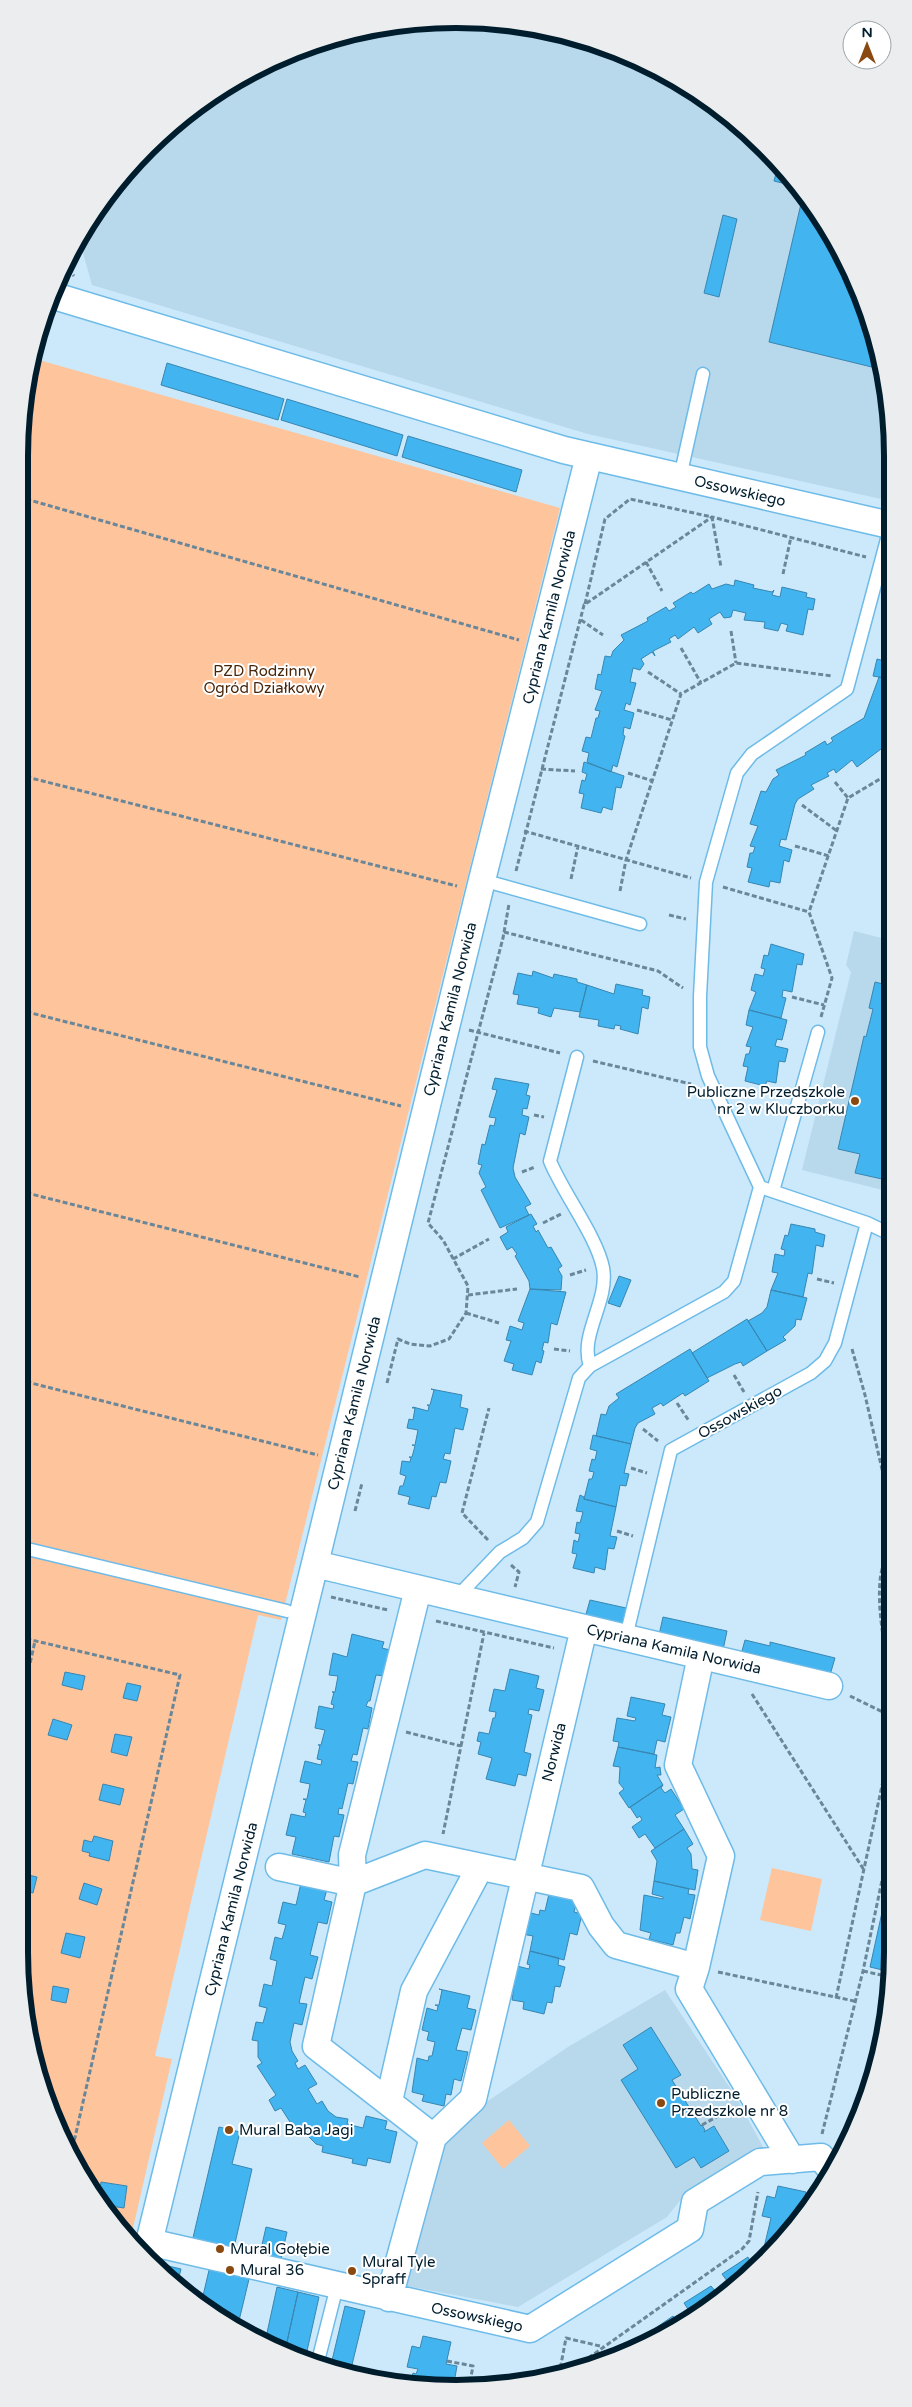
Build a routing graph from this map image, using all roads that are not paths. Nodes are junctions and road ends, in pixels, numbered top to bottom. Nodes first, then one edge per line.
1 (58, 298) edge
2 (703, 374) dead end
3 (590, 456) junction
4 (680, 477) junction
5 (884, 526) edge
6 (884, 550) edge
7 (480, 886) junction
8 (640, 924) dead end
9 (818, 1032) road end
10 (577, 1057) dead end
11 (760, 1187) junction
12 (773, 1191) junction
13 (867, 1223) junction
14 (884, 1231) edge
15 (590, 1366) junction
16 (28, 1549) edge
17 (315, 1564) junction
18 (418, 1589) junction
19 (457, 1597) junction
20 (288, 1611) dead end
21 (584, 1628) junction
22 (626, 1638) junction
23 (701, 1656) junction
24 (829, 1686) road end
25 (279, 1867) dead end
26 (480, 1867) junction
27 (524, 1876) junction
28 (353, 1882) junction
29 (696, 1967) junction
30 (389, 2102) junction
31 (433, 2137) junction
32 (792, 2160) junction
33 (826, 2164) edge
34 (148, 2249) edge
35 (337, 2286) junction
36 (389, 2298) junction
37 (319, 2357) edge

1 - 3 street, Ossowskiego
2 - 4 lane
3 - 4 street, Ossowskiego
3 - 7 street, Cypriana Kamila Norwida
4 - 5 street, Ossowskiego
6 - 11 lane
7 - 8 lane
7 - 17 street, Cypriana Kamila Norwida
9 - 12 lane
10 - 15 lane
11 - 12 lane
11 - 15 lane
12 - 13 lane
13 - 14 lane
13 - 22 lane, Ossowskiego
15 - 19 lane
16 - 20 lane
17 - 18 street, Cypriana Kamila Norwida
17 - 34 street, Cypriana Kamila Norwida
18 - 19 street, Cypriana Kamila Norwida
18 - 28 street
19 - 21 street, Cypriana Kamila Norwida
21 - 22 street, Cypriana Kamila Norwida
21 - 27 street, Norwida
22 - 23 street, Cypriana Kamila Norwida
23 - 24 street, Cypriana Kamila Norwida
23 - 29 street
25 - 28 street
26 - 27 street
26 - 28 street
26 - 30 street
27 - 29 street
27 - 31 street, Norwida
28 - 30 street
29 - 32 street
30 - 31 street
31 - 36 street
32 - 33 street, Ossowskiego
32 - 36 street, Ossowskiego
34 - 35 street, Ossowskiego
35 - 36 street, Ossowskiego
35 - 37 lane

